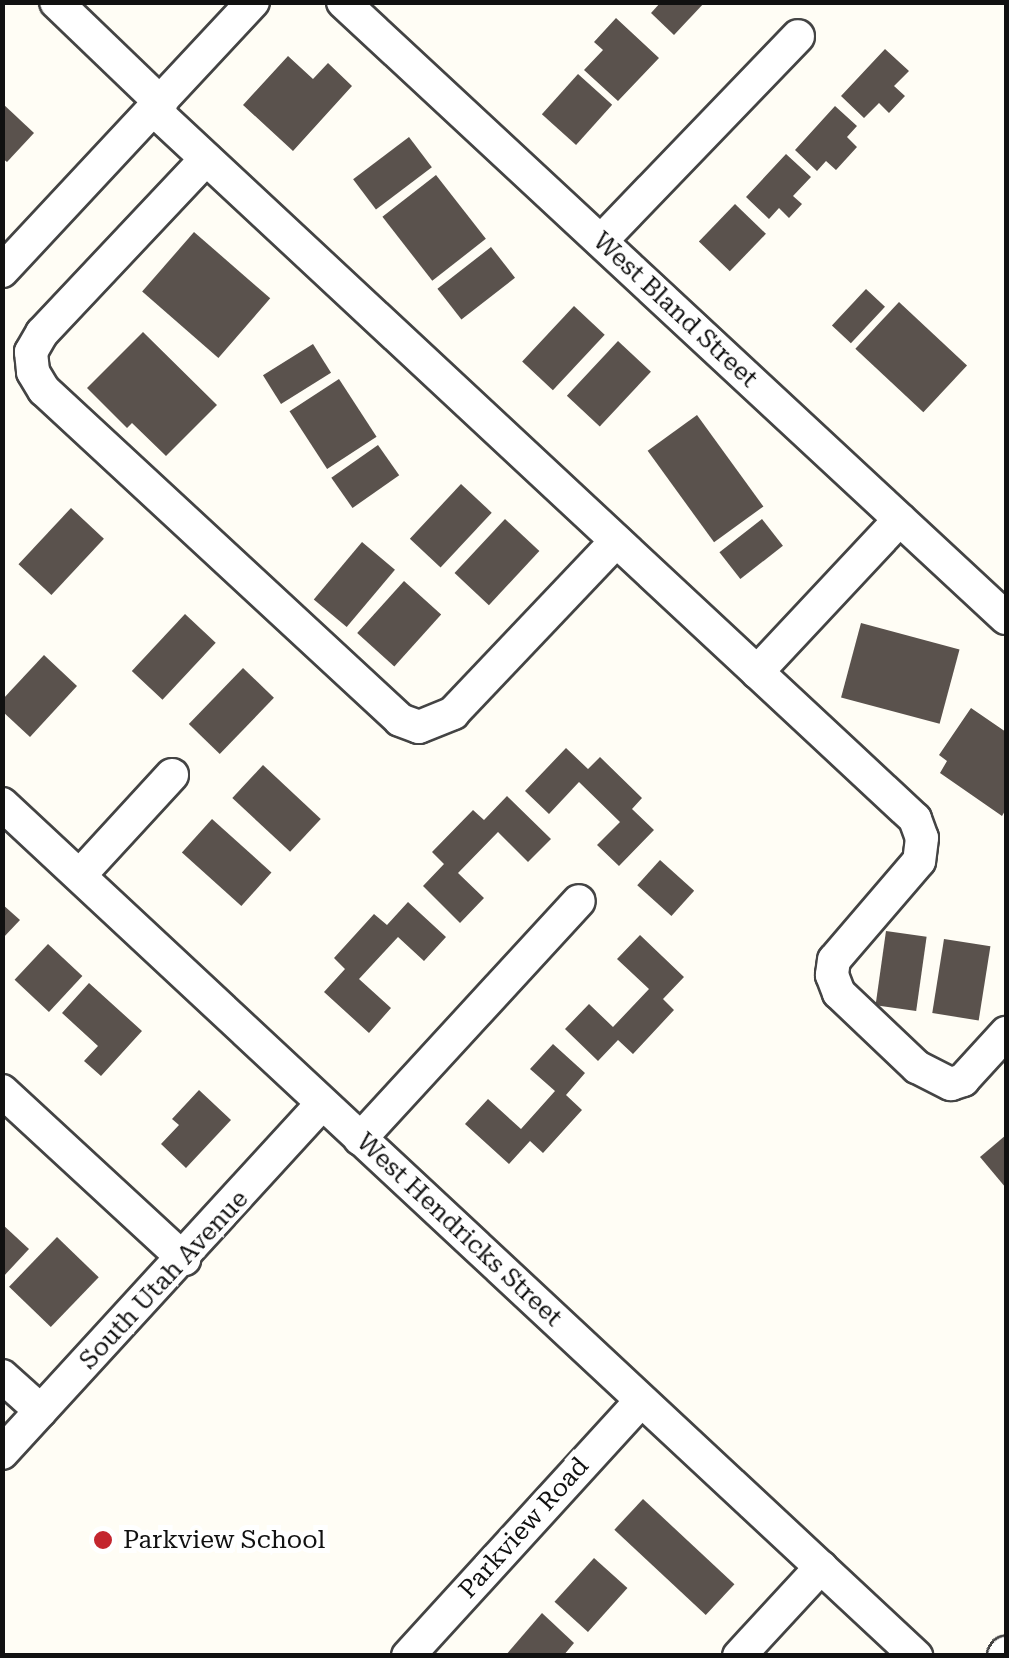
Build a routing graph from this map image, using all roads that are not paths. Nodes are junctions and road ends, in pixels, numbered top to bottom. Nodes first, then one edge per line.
1 (56, 2) edge
2 (253, 2) edge
3 (344, 2) edge
4 (798, 36) dead end
5 (157, 106) junction
6 (206, 159) junction
7 (601, 242) junction
8 (6, 259) edge
9 (900, 520) junction
10 (616, 541) junction
11 (1006, 618) edge
12 (757, 672) junction
13 (172, 775) dead end
14 (2, 804) edge
15 (80, 875) junction
16 (579, 901) dead end
17 (1006, 1033) edge
18 (2, 1092) edge
19 (322, 1104) junction
20 (360, 1139) junction
21 (184, 1259) junction
22 (2, 1376) edge
23 (641, 1401) junction
24 (40, 1411) junction
25 (2, 1453) edge
26 (821, 1568) junction
27 (408, 1656) edge
28 (739, 1656) edge
29 (916, 1656) edge

1 - 5 street
2 - 5 street
3 - 7 street, West Bland Street
4 - 7 street
5 - 6 street
5 - 8 street
6 - 10 street
6 - 10 street
7 - 9 street, West Bland Street
9 - 11 street, West Bland Street
9 - 12 street
10 - 12 street
12 - 17 street
13 - 15 street
14 - 15 street, West Hendricks Street
15 - 19 street, West Hendricks Street
16 - 20 street
18 - 21 street
19 - 20 street, West Hendricks Street
19 - 21 street, South Utah Avenue
20 - 23 street, West Hendricks Street
21 - 24 street, South Utah Avenue
22 - 24 street
23 - 26 street, West Hendricks Street
23 - 27 street, Parkview Road
24 - 25 street, South Utah Avenue
26 - 28 street
26 - 29 street, West Hendricks Street

